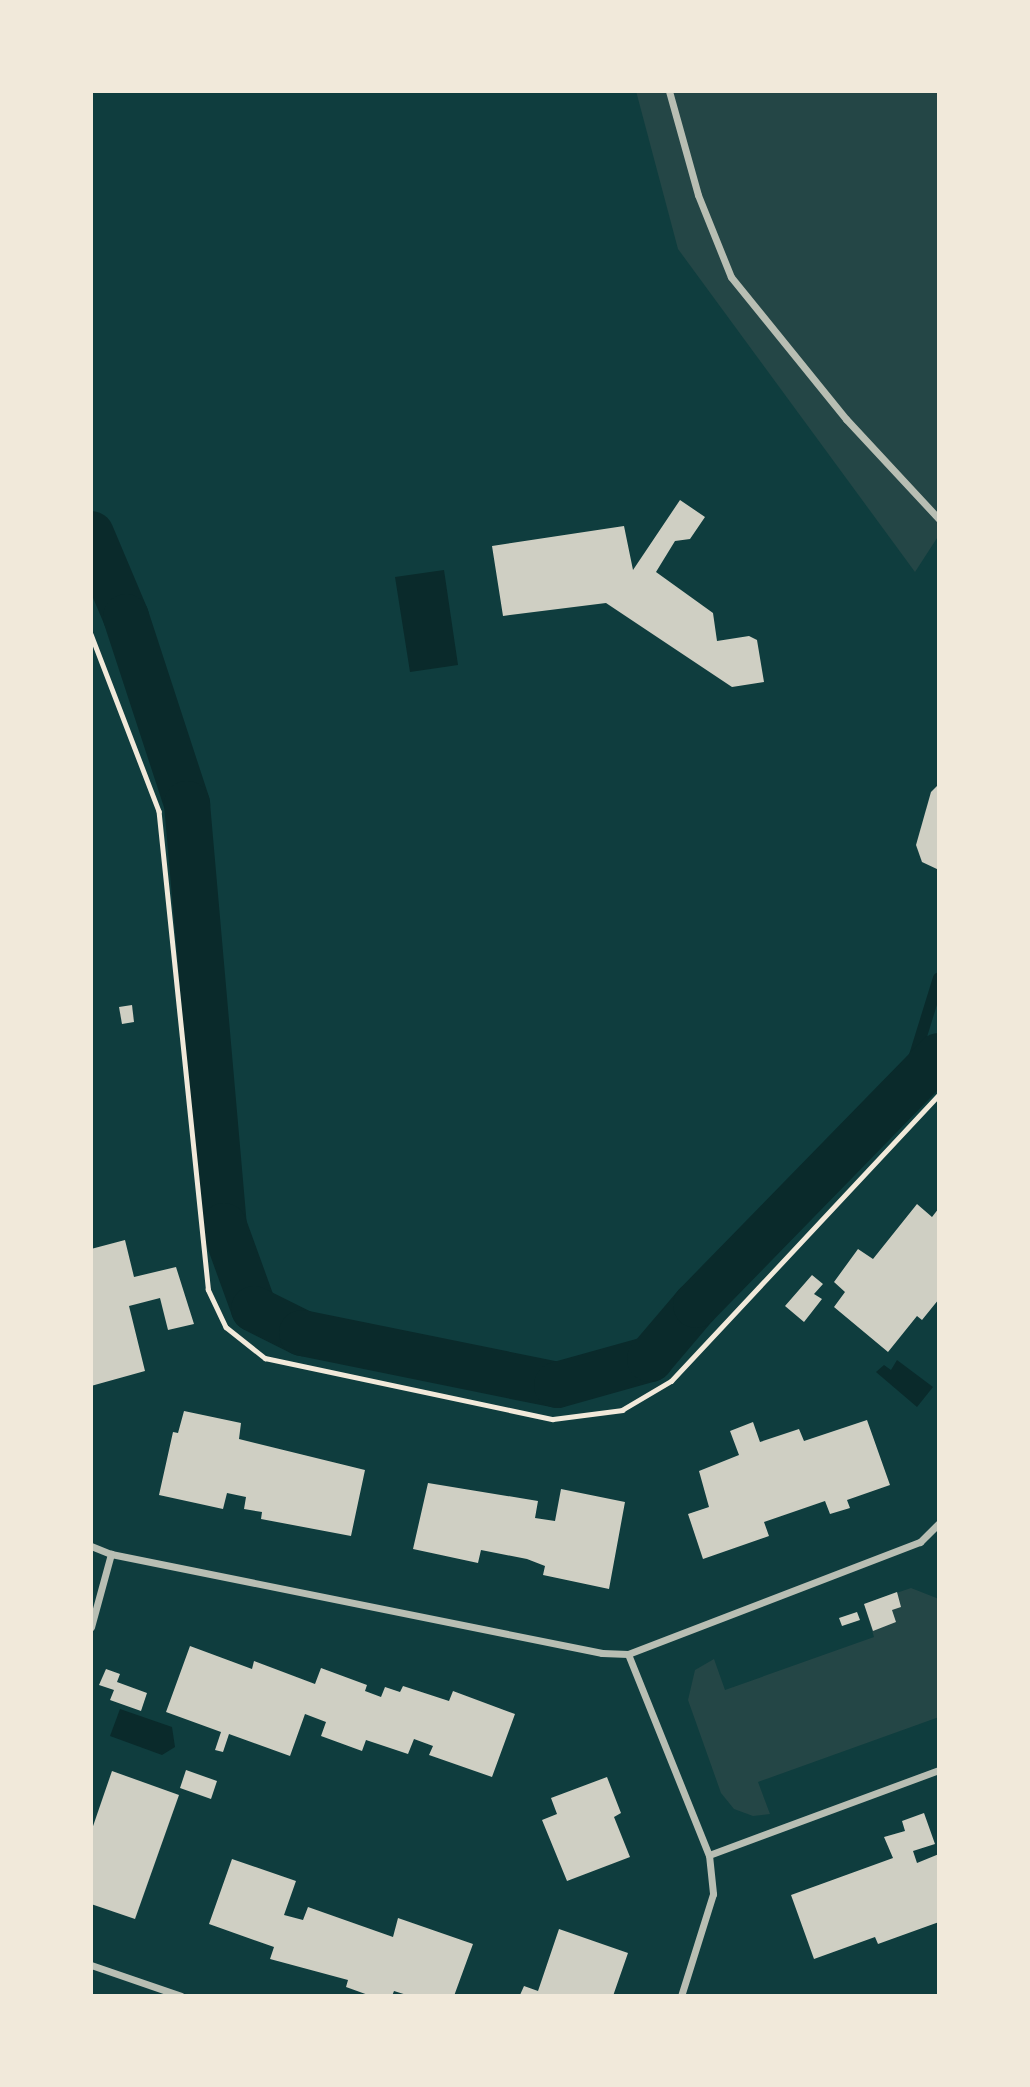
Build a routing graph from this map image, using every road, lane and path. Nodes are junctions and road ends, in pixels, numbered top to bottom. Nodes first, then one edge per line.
1 (669, 91) edge
2 (939, 519) edge
3 (91, 634) edge
4 (939, 1096) edge
5 (939, 1523) edge
6 (91, 1546) edge
7 (111, 1554) junction
8 (91, 1627) edge
9 (628, 1654) junction
10 (939, 1770) edge
11 (709, 1855) junction
12 (91, 1965) edge
13 (181, 1996) edge
14 (681, 1996) edge

1 - 2 street
3 - 4 path
5 - 9 street
6 - 7 street
7 - 8 street
7 - 9 street
9 - 11 street
10 - 11 street
11 - 14 street
12 - 13 street

